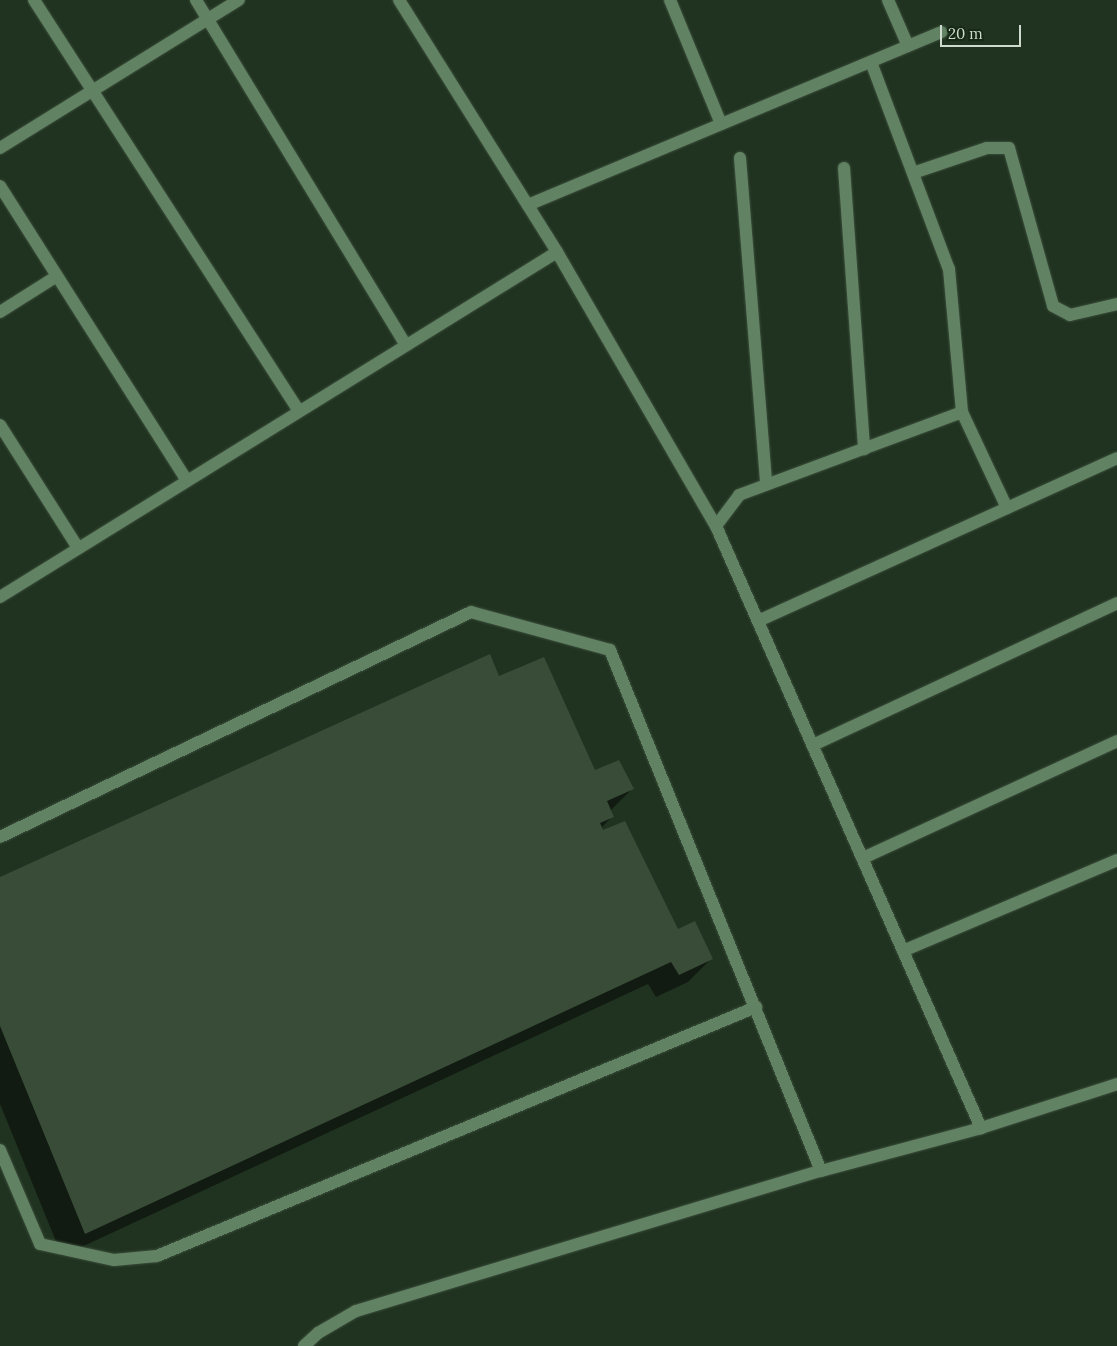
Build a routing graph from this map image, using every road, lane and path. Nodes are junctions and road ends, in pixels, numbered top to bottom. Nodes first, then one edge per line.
1 (34, 0) edge
2 (196, 0) edge
3 (239, 0) edge
4 (399, 0) edge
5 (670, 0) edge
6 (888, 0) edge
7 (208, 19) junction
8 (941, 32) dead end
9 (908, 46) junction
10 (871, 62) junction
11 (91, 92) junction
12 (721, 124) junction
13 (0, 148) edge
14 (740, 158) dead end
15 (844, 168) dead end
16 (913, 173) junction
17 (0, 186) edge
18 (528, 205) junction
19 (557, 252) junction
20 (57, 276) junction
21 (1117, 304) edge
22 (0, 312) edge
23 (406, 345) junction
24 (299, 411) junction
25 (962, 412) junction
26 (0, 425) edge
27 (864, 449) junction
28 (1117, 458) edge
29 (187, 481) junction
30 (766, 482) junction
31 (1007, 508) junction
32 (716, 526) junction
33 (78, 548) junction
34 (0, 597) edge
35 (1117, 603) edge
36 (758, 621) junction
37 (1117, 741) edge
38 (813, 745) junction
39 (0, 836) edge
40 (863, 858) junction
41 (1117, 860) edge
42 (903, 951) junction
43 (756, 1007) junction
44 (1117, 1084) edge
45 (981, 1128) junction
46 (0, 1150) edge
47 (821, 1171) junction
48 (304, 1346) edge

1 - 11 street
2 - 7 street
3 - 7 street
4 - 18 street
5 - 12 street
6 - 9 street
7 - 11 street
7 - 23 street
8 - 9 street
9 - 10 street
10 - 12 street
10 - 16 street
11 - 13 street
11 - 24 street
12 - 18 street
14 - 30 street
15 - 27 street
16 - 21 street
16 - 25 street
17 - 20 street
18 - 19 street
19 - 23 street
19 - 32 street
20 - 22 street
20 - 29 street
23 - 24 street
24 - 29 street
25 - 27 street
25 - 31 street
26 - 33 street
27 - 30 street
28 - 31 street
29 - 33 street
30 - 32 street
31 - 36 street
32 - 36 street
33 - 34 street
35 - 38 street
36 - 38 street
37 - 40 street
38 - 40 street
39 - 43 street
40 - 42 street
41 - 42 street
42 - 45 street
43 - 46 street
43 - 47 street
44 - 45 street
45 - 47 street
47 - 48 street

